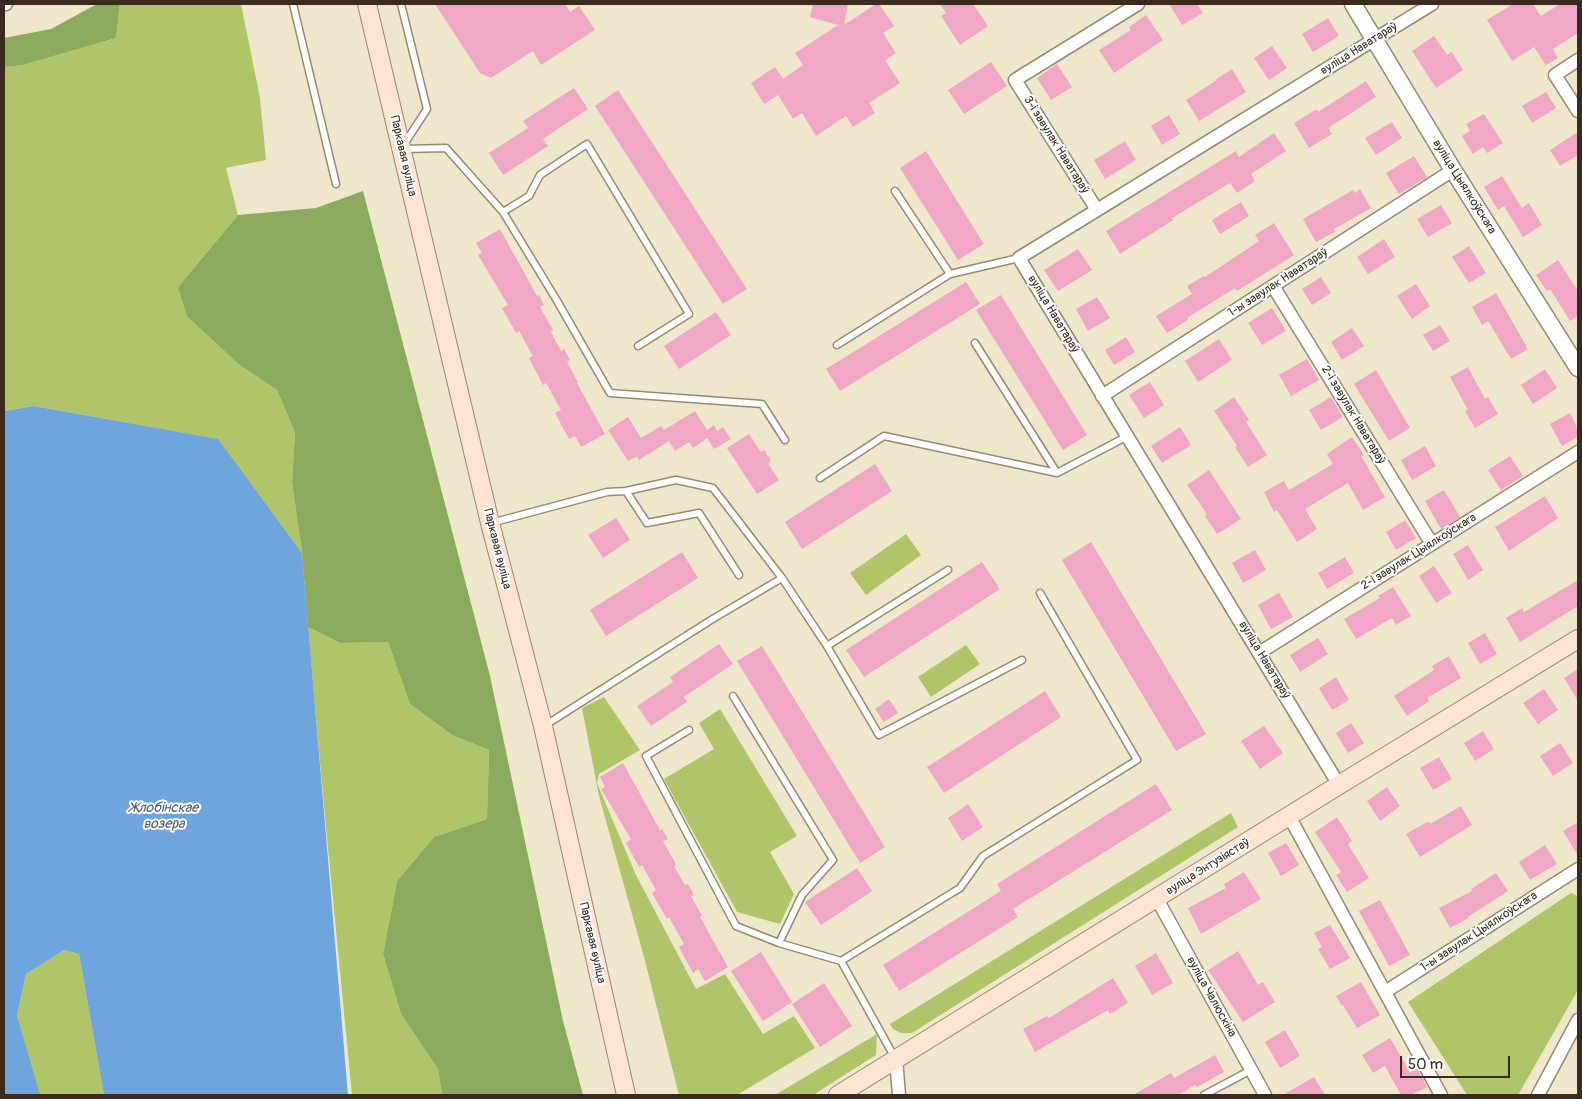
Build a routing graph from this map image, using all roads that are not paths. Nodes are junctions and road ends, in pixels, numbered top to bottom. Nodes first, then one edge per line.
1 (293, 4) edge
2 (367, 4) edge
3 (401, 4) edge
4 (1354, 4) edge
5 (1432, 4) edge
6 (1130, 6) edge
7 (1375, 39) junction
8 (1578, 60) edge
9 (1578, 111) edge
10 (401, 149) junction
11 (1453, 170) junction
12 (336, 184) dead end
13 (895, 191) dead end
14 (1097, 210) junction
15 (504, 212) junction
16 (1019, 258) junction
17 (950, 274) junction
18 (1273, 286) junction
19 (974, 343) dead end
20 (837, 345) dead end
21 (638, 346) dead end
22 (1578, 368) edge
23 (1102, 396) junction
24 (1126, 436) junction
25 (785, 440) dead end
26 (1578, 452) edge
27 (1057, 473) junction
28 (820, 478) dead end
29 (626, 491) junction
30 (490, 523) junction
31 (1432, 544) junction
32 (948, 570) dead end
33 (739, 575) dead end
34 (782, 578) junction
35 (1040, 593) dead end
36 (1578, 639) edge
37 (828, 646) junction
38 (1259, 652) junction
39 (1022, 660) dead end
40 (733, 696) dead end
41 (543, 726) junction
42 (690, 730) dead end
43 (1339, 785) junction
44 (1289, 816) junction
45 (1577, 871) edge
46 (1156, 899) junction
47 (779, 943) junction
48 (841, 961) junction
49 (1385, 992) junction
50 (1577, 1026) edge
51 (896, 1059) junction
52 (1251, 1070) junction
53 (626, 1095) edge
54 (838, 1095) edge
55 (899, 1095) edge
56 (1204, 1095) edge
57 (1265, 1095) edge
58 (1441, 1095) edge
59 (1538, 1095) edge

1 - 12 lane
2 - 10 main road, Паркавая вуліца
3 - 10 lane
4 - 7 street, вуліца Цыялкоўскага
5 - 7 street, вуліца Наватараў
6 - 14 street, 3-і завулак Наватараў
7 - 11 street, вуліца Цыялкоўскага
7 - 14 street, вуліца Наватараў
8 - 9 street
10 - 15 lane
10 - 30 main road, Паркавая вуліца
11 - 18 street, 1-ы завулак Наватараў
11 - 22 street, вуліца Цыялкоўскага
13 - 17 lane
14 - 16 street, вуліца Наватараў
15 - 21 lane
15 - 25 lane
16 - 17 lane
16 - 23 street, вуліца Наватараў
17 - 20 lane
18 - 23 street, 1-ы завулак Наватараў
18 - 31 street, 2-і завулак Наватараў
19 - 27 lane
23 - 24 street, вуліца Наватараў
24 - 27 lane
24 - 38 street, вуліца Наватараў
26 - 31 street, 2-і завулак Цыялкоўскага
27 - 28 lane
29 - 30 lane
29 - 33 lane
29 - 34 lane
30 - 41 main road, Паркавая вуліца
31 - 38 street, 2-і завулак Цыялкоўскага
32 - 37 lane
34 - 37 lane
34 - 41 lane
35 - 48 lane
36 - 43 main road, вуліца Энтузіястаў
37 - 39 lane
38 - 43 street, вуліца Наватараў
40 - 47 lane
41 - 53 main road, Паркавая вуліца
42 - 47 lane
43 - 44 main road, вуліца Энтузіястаў
44 - 46 main road, вуліца Энтузіястаў
44 - 49 street
45 - 49 street, 1-ы завулак Цыялкоўскага
46 - 51 main road, вуліца Энтузіястаў
46 - 52 street, вуліца Чалюскіна
47 - 48 lane
48 - 51 lane
49 - 58 street
50 - 59 street
51 - 54 main road, вуліца Энтузіястаў
51 - 55 street
52 - 56 lane
52 - 57 street, вуліца Чалюскіна

